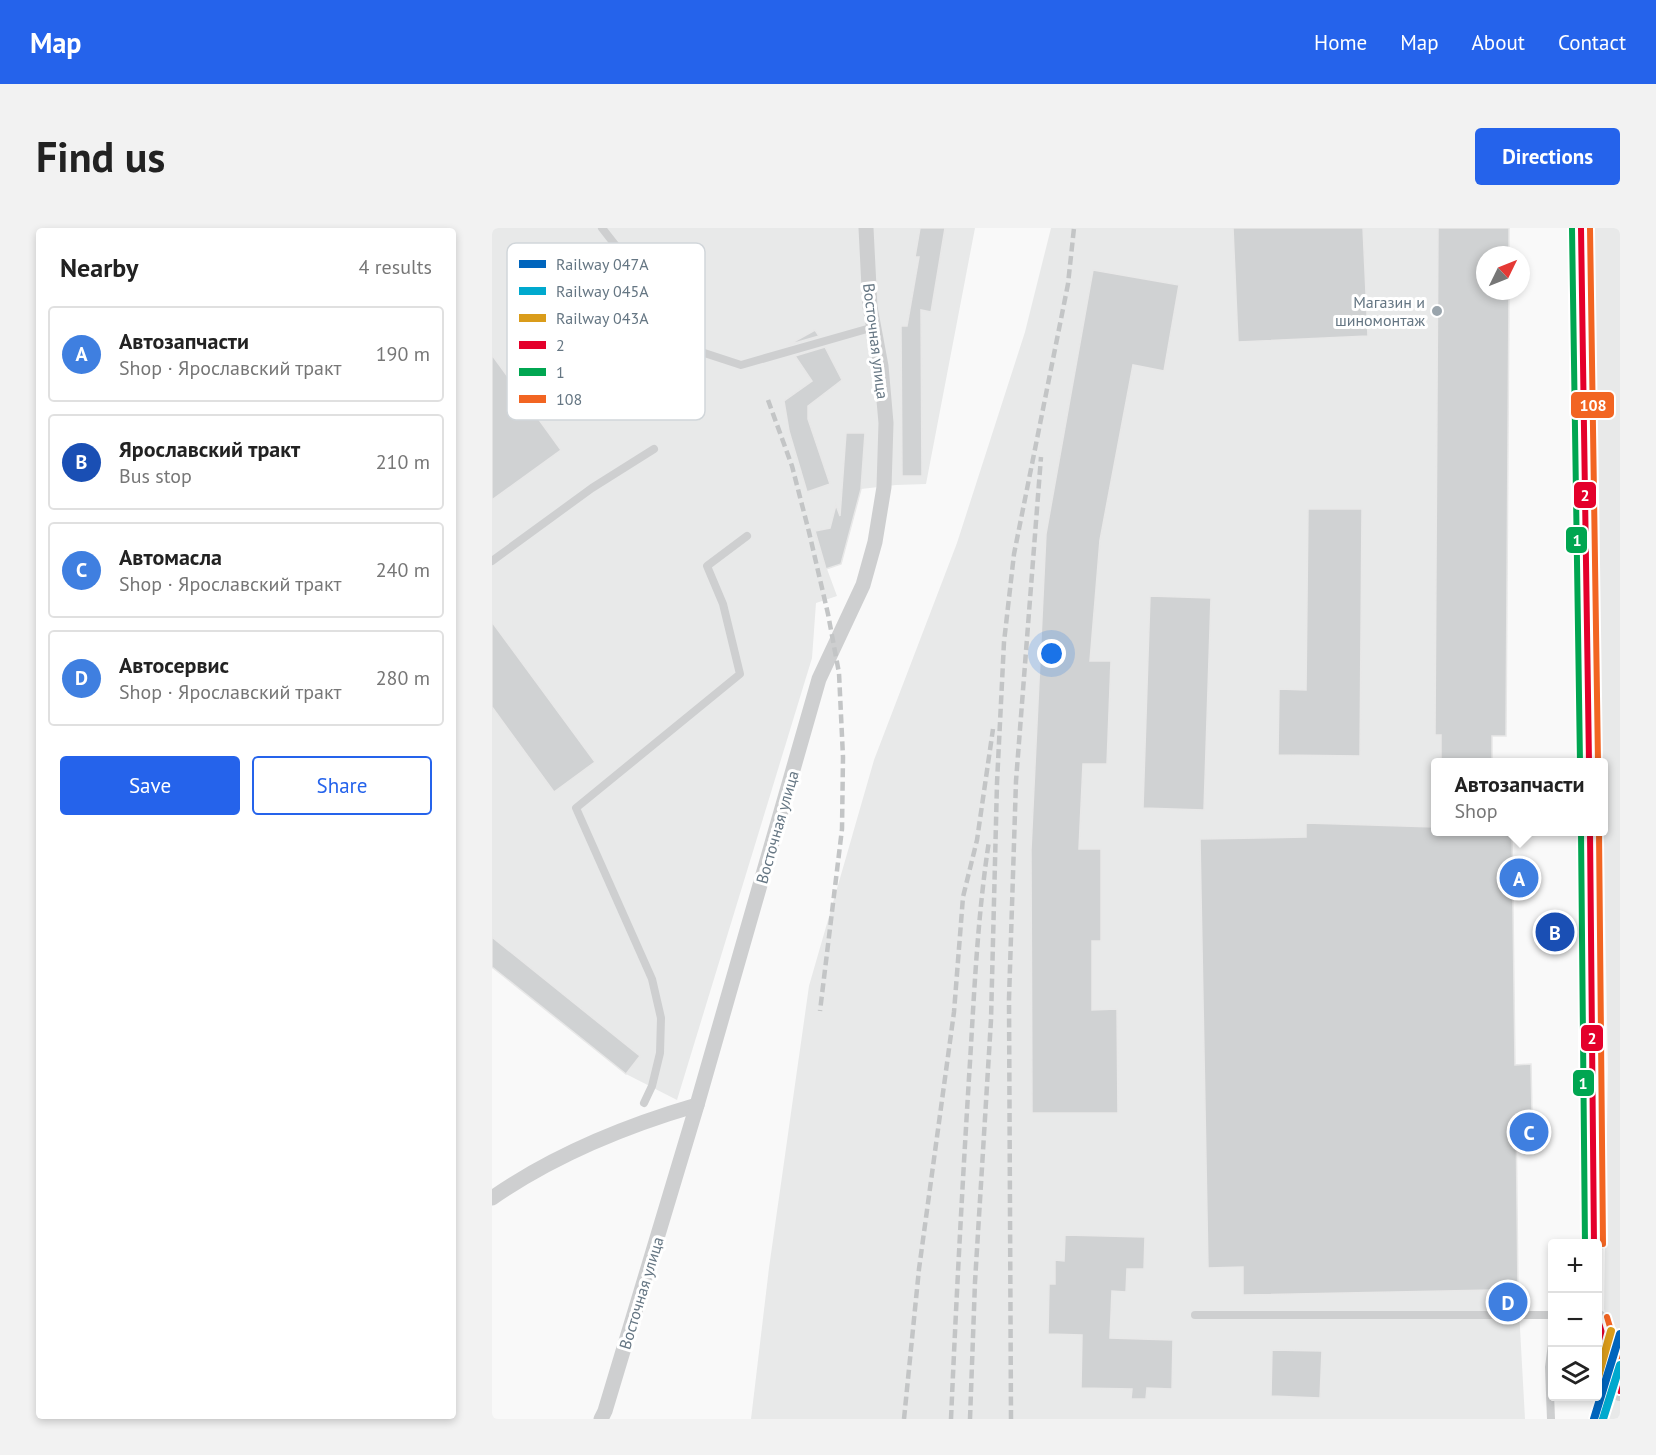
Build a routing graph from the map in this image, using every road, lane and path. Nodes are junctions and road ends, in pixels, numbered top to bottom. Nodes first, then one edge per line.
1 (602, 228) edge
2 (866, 228) edge
3 (1581, 228) edge
4 (614, 243) edge
5 (874, 327) junction
6 (705, 353) edge
7 (654, 450) dead end
8 (747, 536) dead end
9 (492, 561) edge
10 (1589, 758) edge
11 (1590, 836) edge
12 (644, 1103) dead end
13 (697, 1106) junction
14 (492, 1198) edge
15 (1594, 1239) edge
16 (1195, 1315) dead end
17 (1548, 1316) edge
18 (1602, 1333) edge
19 (1552, 1347) edge
20 (1620, 1391) edge
21 (601, 1419) edge
22 (1551, 1419) edge

1 - 4 lane
2 - 5 street, Восточная улица
3 - 10 street
5 - 6 lane
5 - 13 street, Восточная улица
7 - 9 lane
8 - 12 lane
11 - 15 street
13 - 14 street
13 - 21 street, Восточная улица
16 - 17 lane
18 - 20 street
19 - 22 lane

